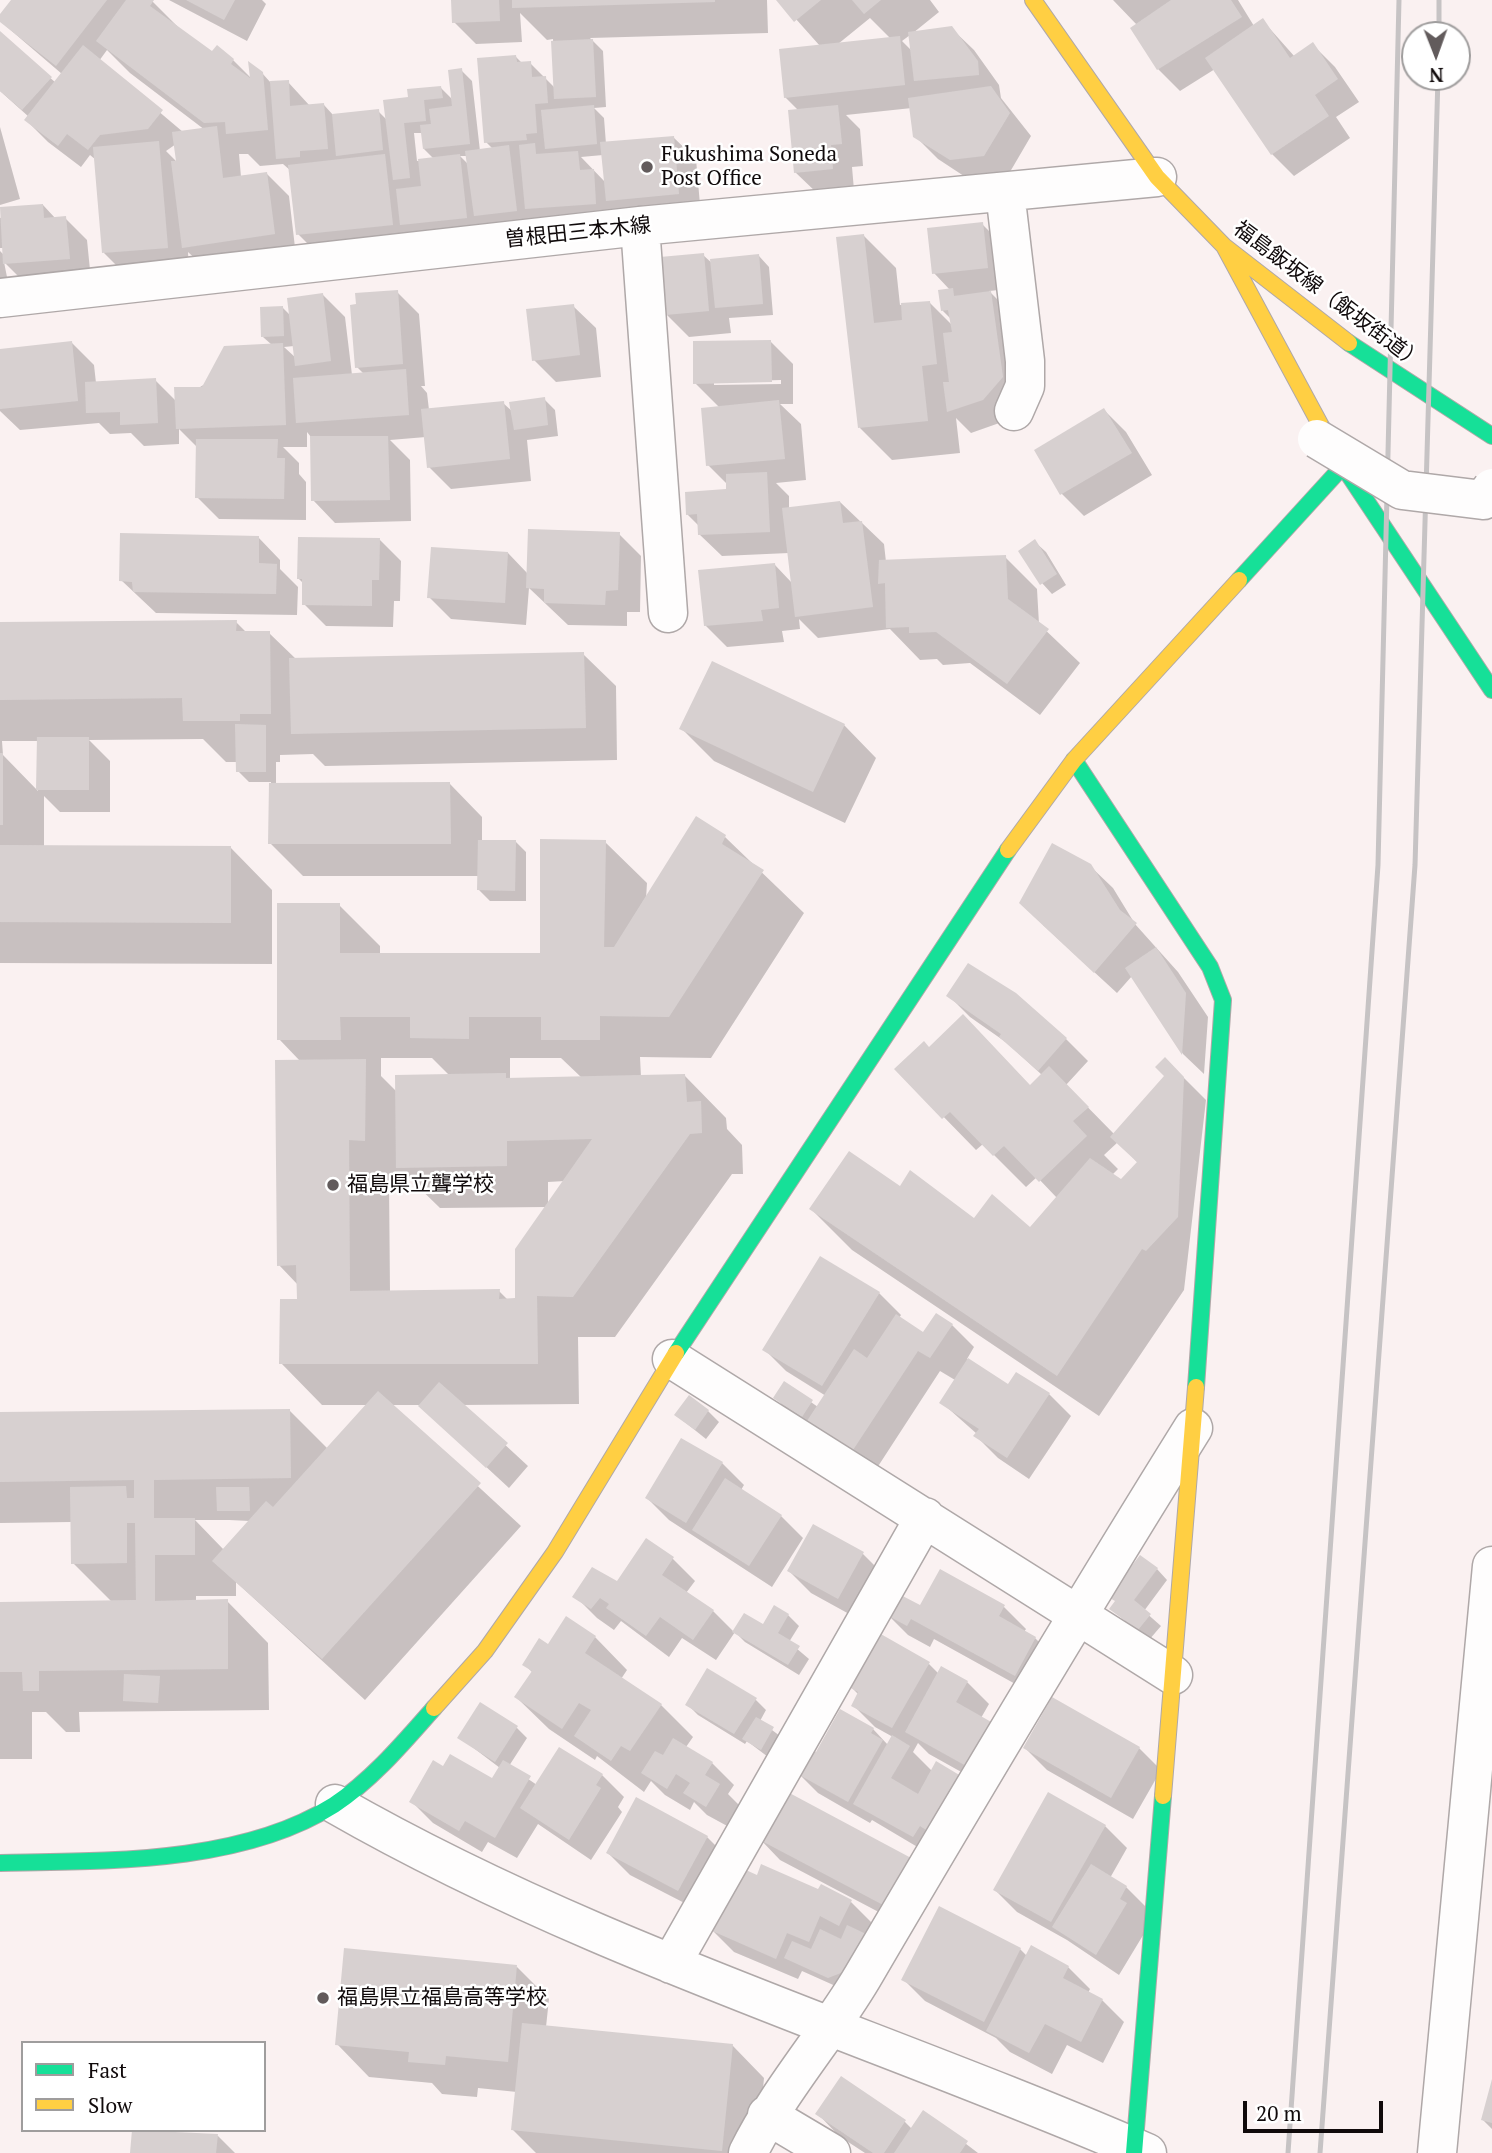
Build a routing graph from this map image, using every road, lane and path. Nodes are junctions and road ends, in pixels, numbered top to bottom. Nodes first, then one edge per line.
1 (1033, 0) edge
2 (1157, 177) junction
3 (1005, 191) junction
4 (640, 226) junction
5 (1224, 246) junction
6 (0, 298) edge
7 (1014, 411) dead end
8 (1492, 436) edge
9 (1330, 453) junction
10 (1492, 488) edge
11 (667, 613) dead end
12 (1492, 690) edge
13 (1074, 760) junction
14 (672, 1359) junction
15 (1193, 1428) junction
16 (925, 1517) junction
17 (1492, 1566) edge
18 (1077, 1614) junction
19 (1173, 1675) junction
20 (335, 1804) junction
21 (0, 1863) edge
22 (671, 1964) junction
23 (834, 2025) junction
24 (767, 2115) junction
25 (1139, 2151) edge
26 (748, 2153) edge
27 (831, 2153) edge
28 (1437, 2153) edge

1 - 2 street, 福島飯坂線（飯坂街道）
2 - 3 street, 曽根田三本木線
2 - 5 street, 福島飯坂線（飯坂街道）
3 - 4 street, 曽根田三本木線
3 - 7 street
4 - 6 street, 曽根田三本木線
4 - 11 street
5 - 8 street, 福島飯坂線（飯坂街道）
5 - 9 street
9 - 10 street, bridge
9 - 12 street
9 - 13 street
13 - 14 street
13 - 15 street
14 - 16 street
14 - 20 street
15 - 18 street
15 - 19 street
16 - 18 street
16 - 22 street
17 - 28 street
18 - 19 street
18 - 23 street
19 - 25 street
20 - 21 street
20 - 22 street
22 - 23 street
23 - 24 street
23 - 25 street
24 - 26 street
24 - 27 street

